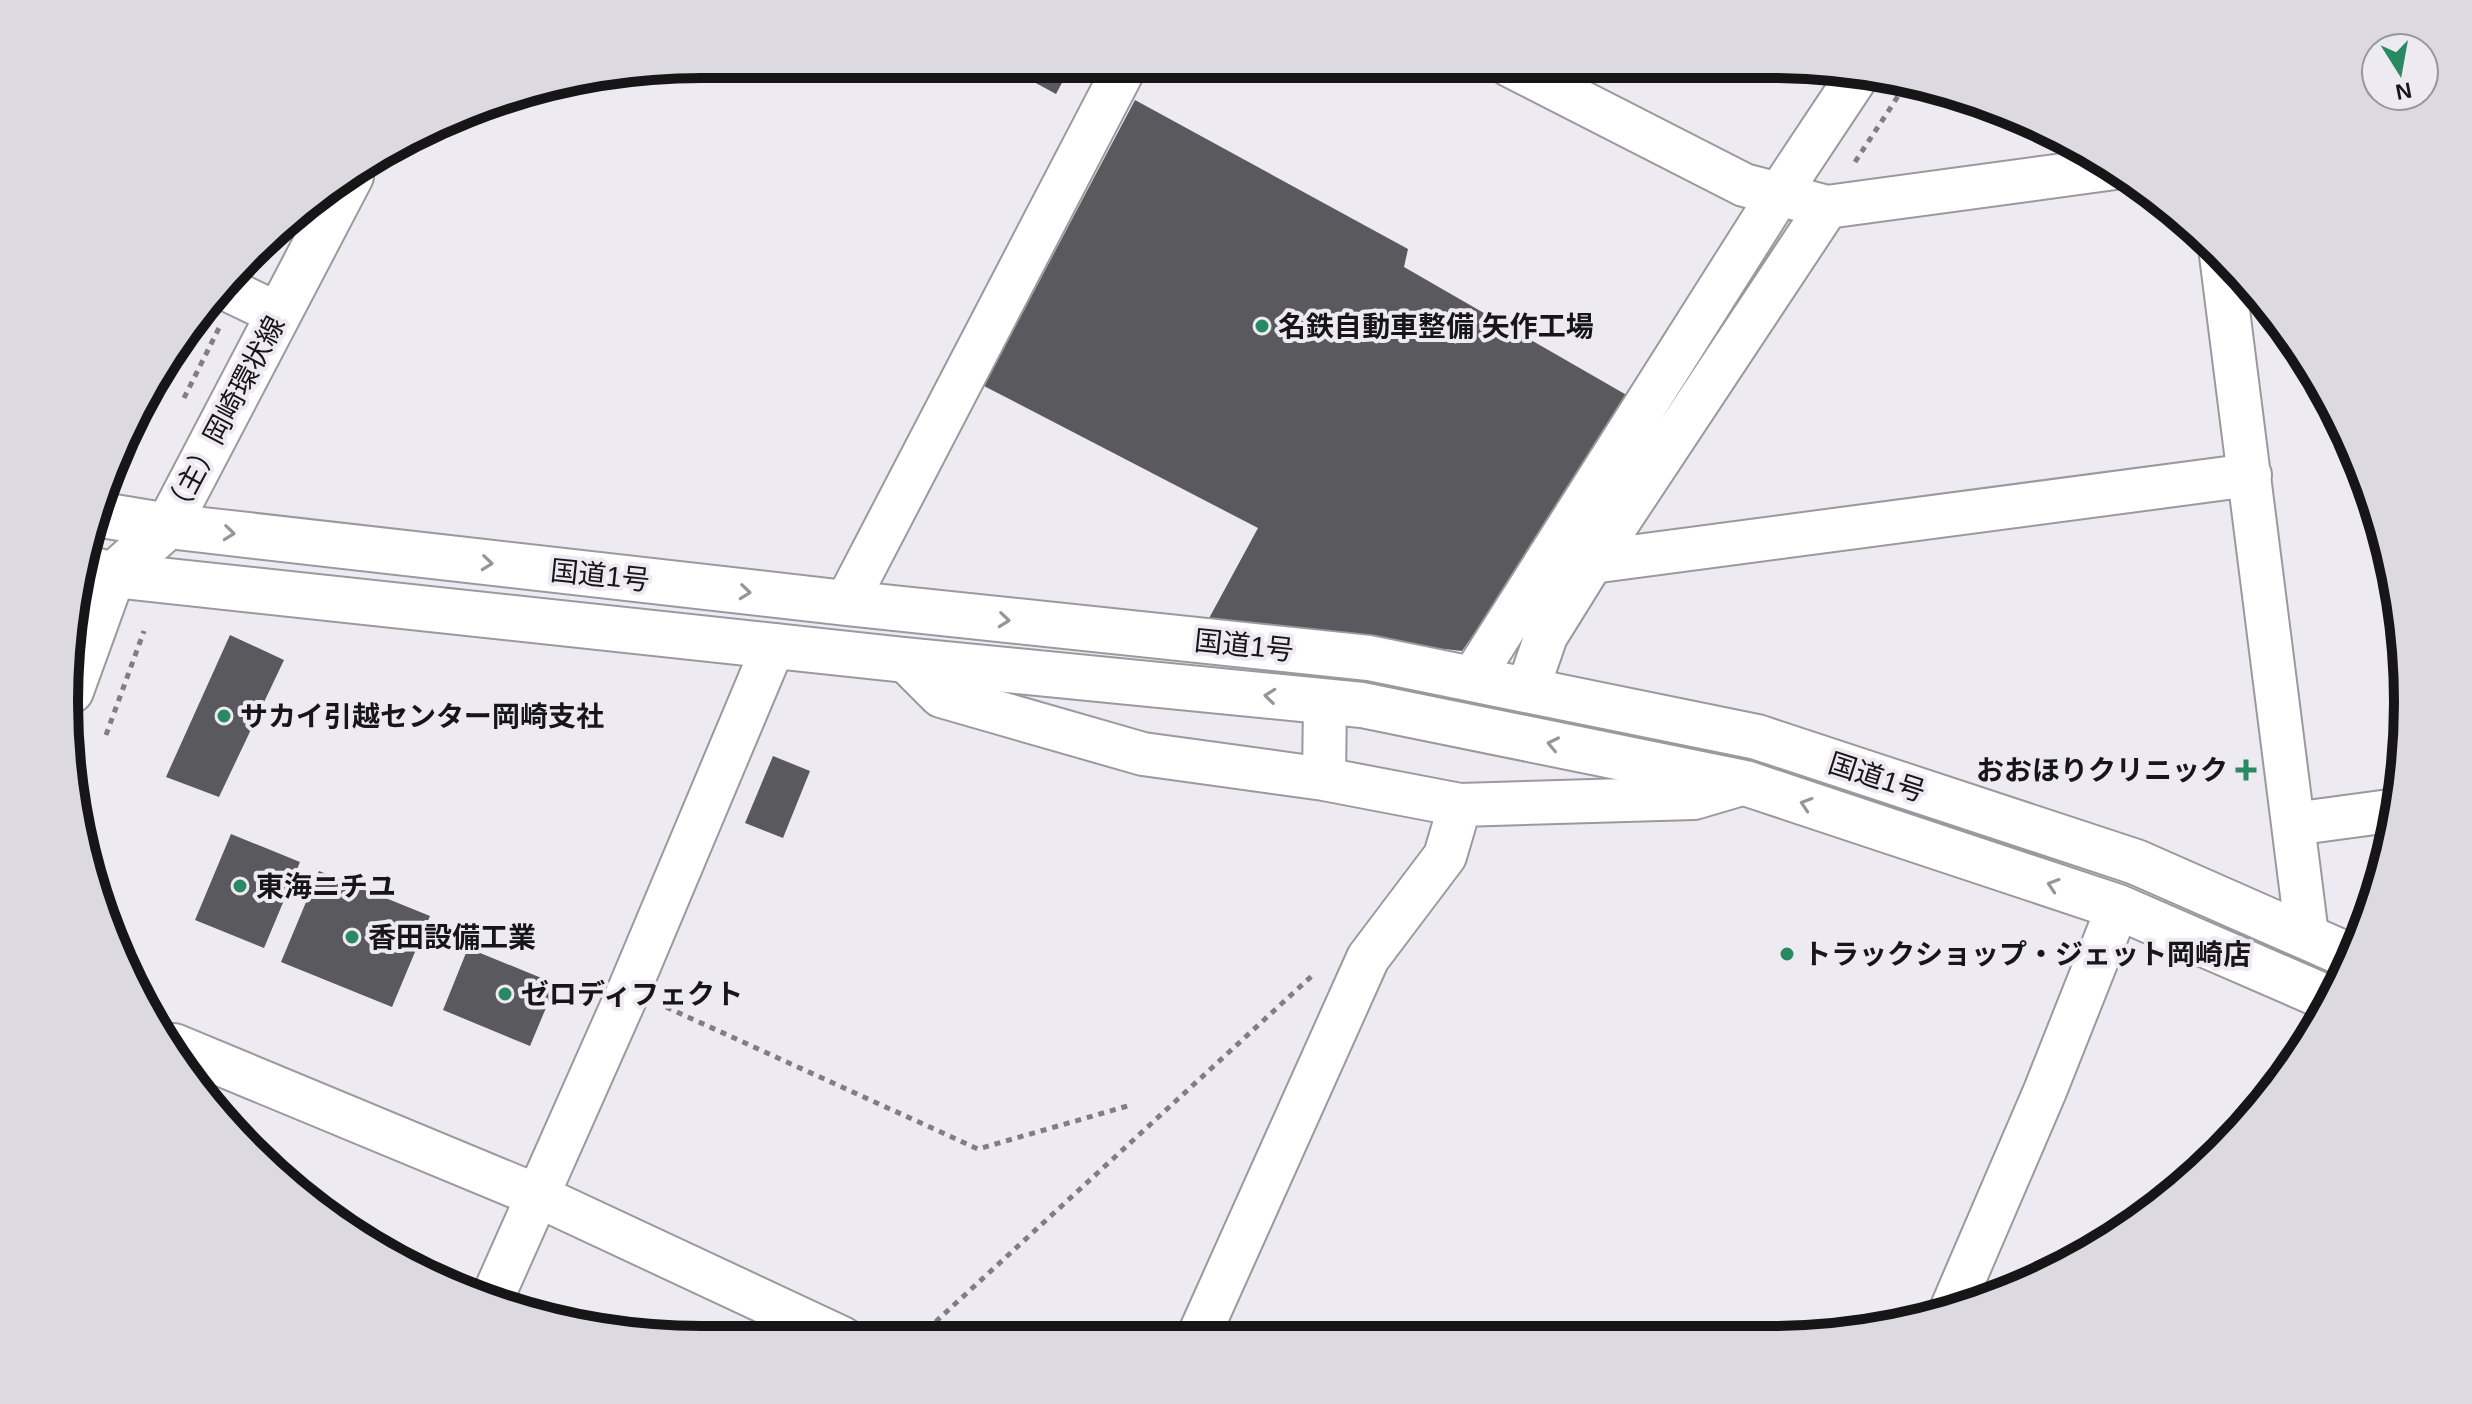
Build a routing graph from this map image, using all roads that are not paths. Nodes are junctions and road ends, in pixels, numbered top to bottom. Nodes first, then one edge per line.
1 (1119, 78) edge
2 (1534, 78) edge
3 (1853, 83) edge
4 (2096, 171) edge
5 (1779, 194) junction
6 (339, 195) edge
7 (1827, 207) junction
8 (2224, 274) edge
9 (224, 306) edge
10 (278, 314) junction
11 (2250, 475) junction
12 (106, 516) edge
13 (168, 526) junction
14 (1572, 557) junction
15 (98, 571) edge
16 (846, 603) junction
17 (774, 645) junction
18 (80, 651) edge
19 (905, 660) junction
20 (1472, 679) junction
21 (1527, 691) junction
22 (1325, 701) junction
23 (1324, 779) junction
24 (1745, 783) junction
25 (1460, 805) junction
26 (2384, 812) edge
27 (2293, 824) junction
28 (2118, 907) junction
29 (2307, 935) junction
30 (2342, 952) edge
31 (2321, 995) edge
32 (183, 1049) edge
33 (538, 1196) junction
34 (495, 1291) edge
35 (1956, 1298) edge
36 (816, 1326) edge
37 (1203, 1326) edge

1 - 16 street
2 - 5 street
3 - 5 street
4 - 7 street
5 - 7 street
5 - 14 street
6 - 10 main road, （主）岡崎環状線
7 - 14 street
8 - 11 street
9 - 10 street
10 - 13 main road, （主）岡崎環状線
11 - 14 street
11 - 27 street
12 - 13 main road, 国道1号
13 - 15 main road, （主）岡崎環状線
13 -> 16 main road, 国道1号
14 - 20 street
14 - 21 street
15 - 17 main road, 国道1号
15 - 18 main road, （主）岡崎環状線
16 -> 20 main road, 国道1号
17 - 19 main road, 国道1号
17 - 33 street
22 -> 19 main road, 国道1号
19 - 23 street
20 - 21 main road, 国道1号
21 - 29 main road, 国道1号
22 - 23 street
24 -> 22 main road, 国道1号
23 - 25 street
24 - 25 street
28 -> 24 main road, 国道1号
25 - 37 street
26 - 27 street
27 - 29 street
28 - 31 main road, 国道1号
28 - 35 street
29 - 30 main road, 国道1号
32 - 33 street
33 - 34 street
33 - 36 street

